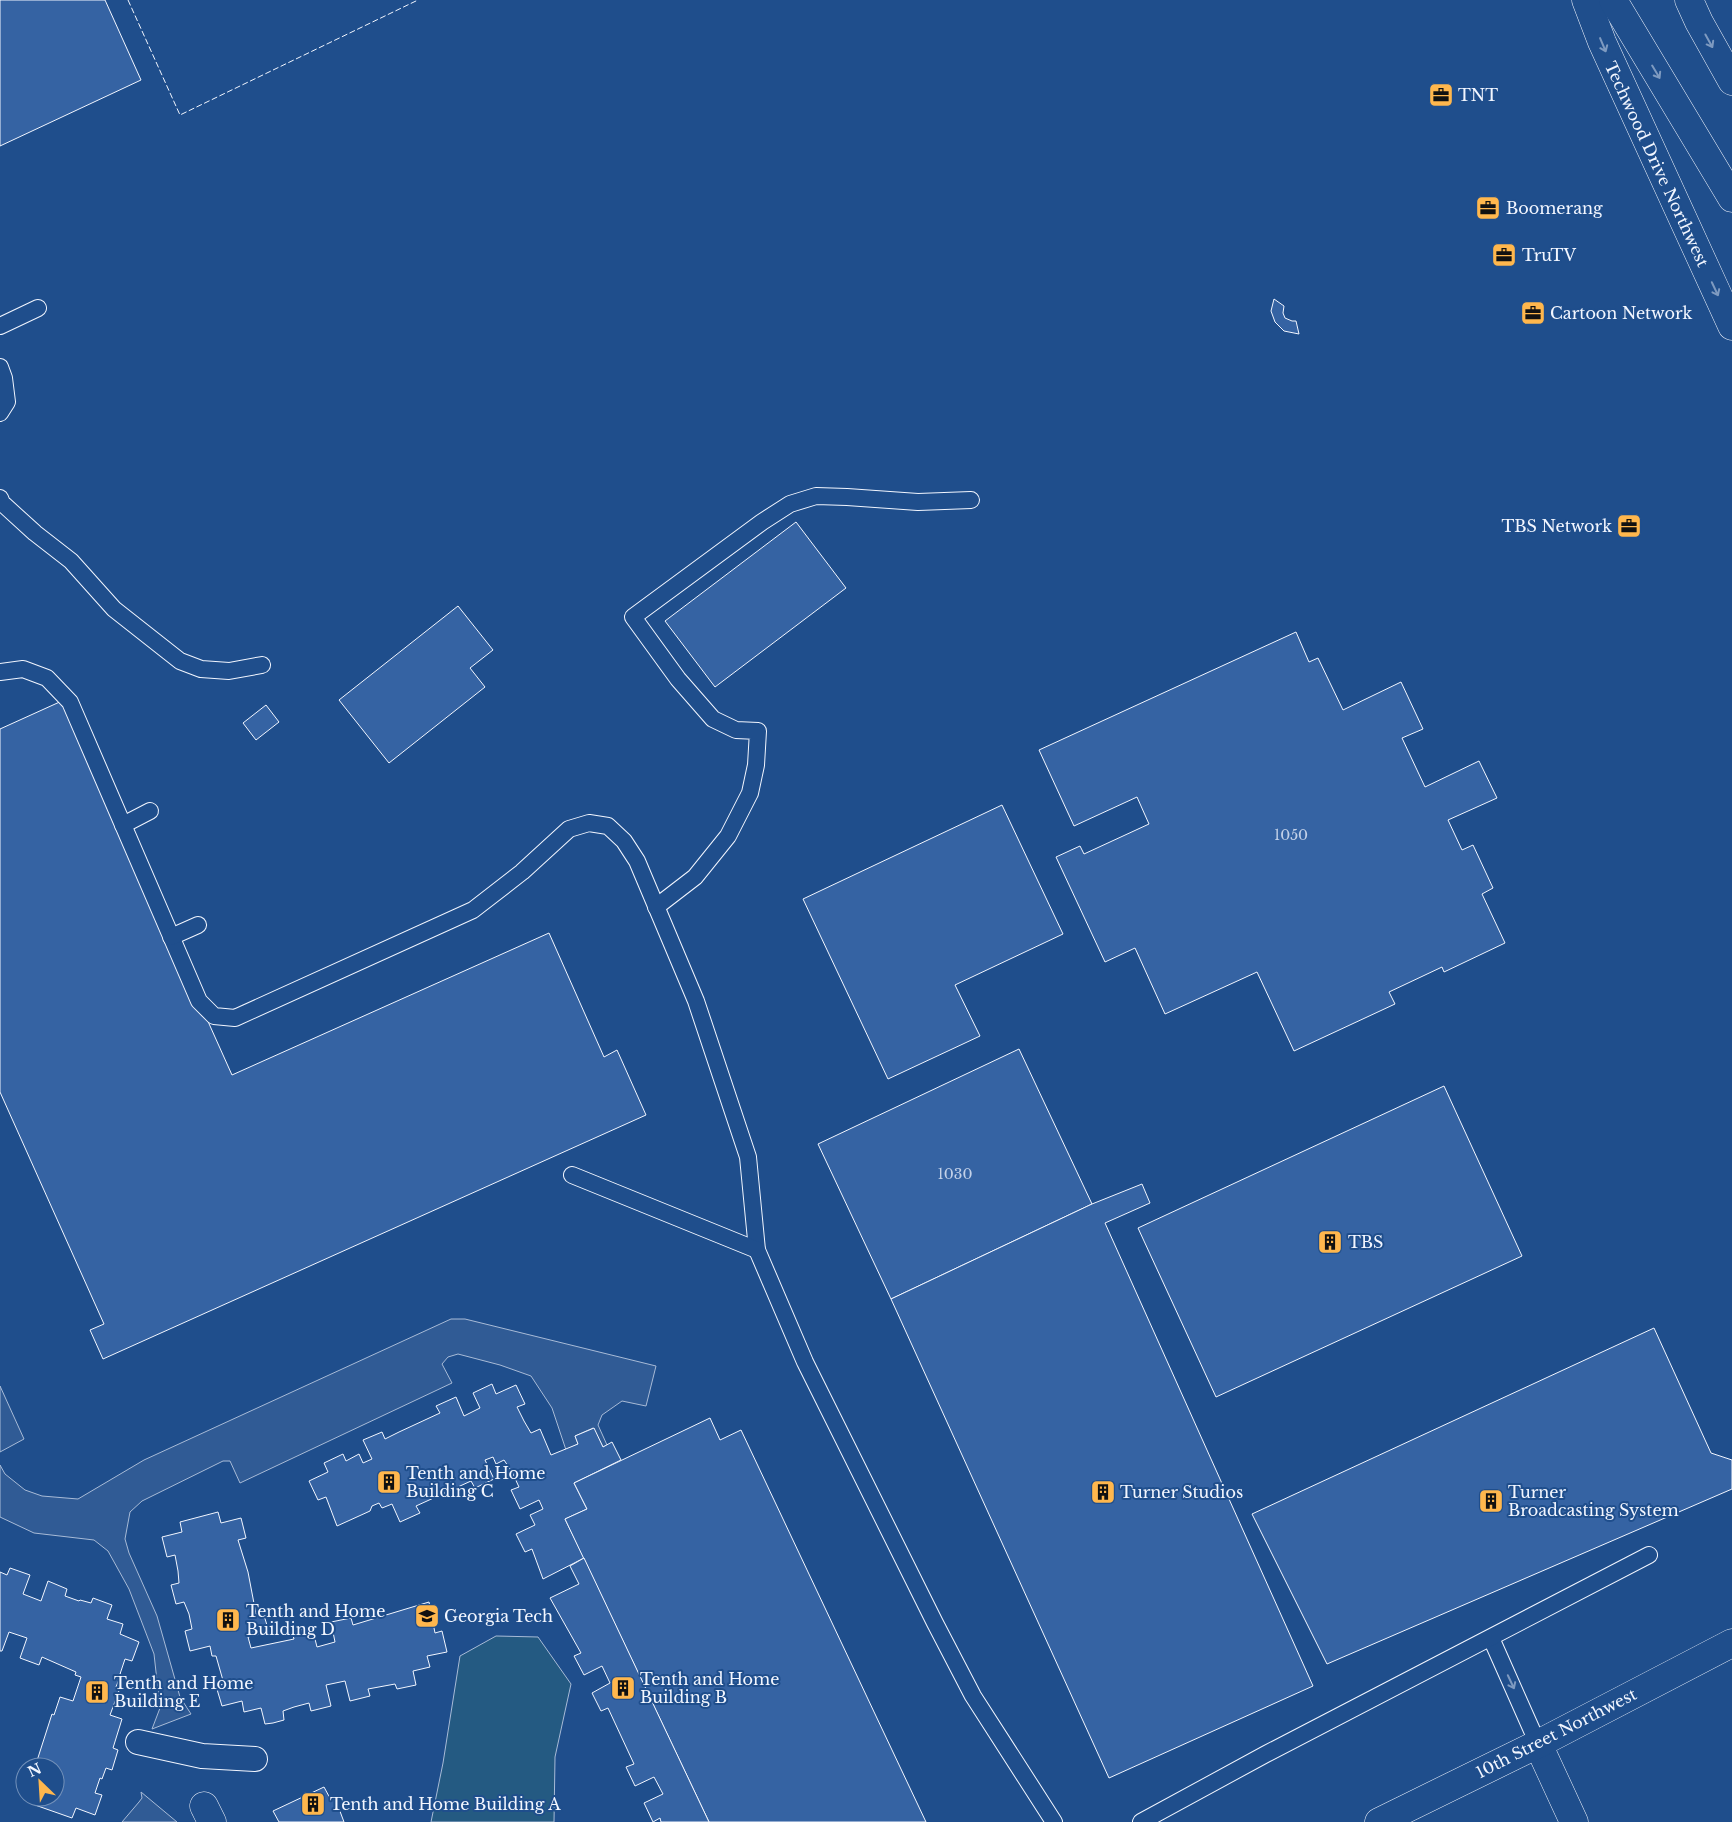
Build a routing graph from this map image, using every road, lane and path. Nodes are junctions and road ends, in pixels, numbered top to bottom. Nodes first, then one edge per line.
1 (1586, 0) edge
2 (1614, 0) edge
3 (1689, 0) edge
4 (1732, 82) edge
5 (1732, 198) edge
6 (38, 308) dead end
7 (0, 326) edge
8 (1732, 326) edge
9 (0, 367) edge
10 (0, 413) edge
11 (0, 498) edge
12 (971, 500) dead end
13 (262, 665) dead end
14 (0, 672) edge
15 (150, 812) dead end
16 (123, 825) junction
17 (656, 907) junction
18 (198, 925) dead end
19 (172, 937) junction
20 (572, 1175) dead end
21 (757, 1250) junction
22 (1649, 1555) dead end
23 (1491, 1638) junction
24 (1732, 1643) edge
25 (138, 1742) dead end
26 (1538, 1744) junction
27 (255, 1759) dead end
28 (1054, 1822) edge
29 (1141, 1822) edge
30 (1379, 1822) edge
31 (1574, 1822) edge

1 -> 8 main road, Techwood Drive Northwest
2 -> 5 main road
3 -> 4 main road
6 - 7 lane
9 - 10 lane
11 - 13 lane
12 - 17 lane
14 - 16 lane
15 - 16 lane
16 - 19 lane
17 - 19 lane
17 - 21 lane
18 - 19 lane
20 - 21 lane
21 - 28 lane
22 - 23 lane
23 -> 26 lane
23 - 29 lane
24 - 26 main road, 10th Street Northwest
25 - 27 street
26 - 30 main road, 10th Street Northwest
26 - 31 main road

